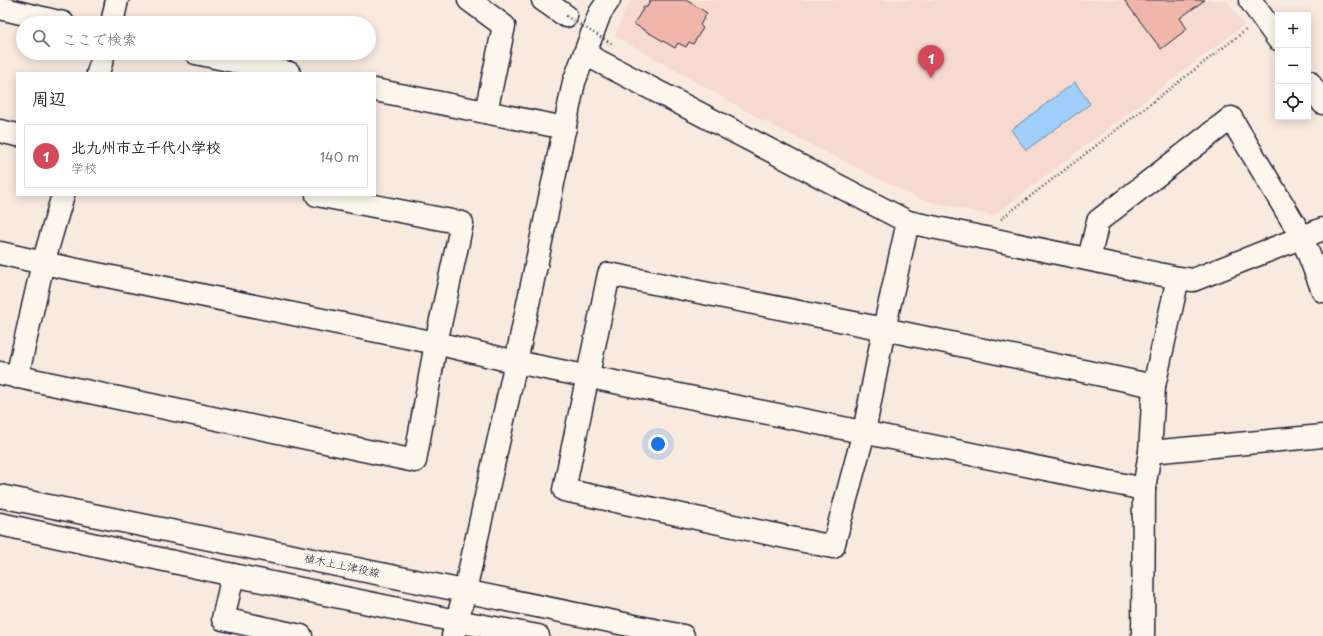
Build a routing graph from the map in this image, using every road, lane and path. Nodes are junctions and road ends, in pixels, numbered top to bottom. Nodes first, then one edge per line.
1 (117, 0) edge
2 (469, 0) edge
3 (543, 0) edge
4 (609, 0) edge
5 (1250, 0) edge
6 (0, 8) edge
7 (34, 16) edge
8 (114, 16) edge
9 (566, 16) joint
10 (1263, 18) junction
11 (1275, 35) edge
12 (618, 48) dead end
13 (585, 54) junction
14 (102, 60) edge
15 (229, 60) edge
16 (98, 72) edge
17 (284, 72) edge
18 (1310, 84) edge
19 (376, 90) edge
20 (1323, 103) edge
21 (486, 112) junction
22 (565, 128) junction
23 (0, 131) edge
24 (16, 135) edge
25 (63, 196) edge
26 (322, 196) edge
27 (908, 222) junction
28 (995, 224) dead end
29 (1323, 229) edge
30 (1302, 237) junction
31 (0, 252) edge
32 (1089, 259) junction
33 (43, 263) junction
34 (1178, 278) junction
35 (1323, 291) edge
36 (884, 329) junction
37 (436, 343) junction
38 (516, 362) junction
39 (8, 375) edge
40 (588, 377) junction
41 (1154, 386) junction
42 (864, 432) junction
43 (1323, 436) edge
44 (1150, 452) junction
45 (1144, 489) junction
46 (0, 496) edge
47 (0, 524) edge
48 (233, 575) junction
49 (465, 591) junction
50 (454, 628) edge
51 (302, 636) edge
52 (538, 636) edge
53 (683, 636) edge
54 (1143, 636) edge

1 - 8 street
2 - 21 street
3 - 9 street
4 - 13 street
5 - 10 street
6 - 7 street
9 - 12 path, bridge
10 - 11 street
10 - 28 path
13 - 22 street
13 - 27 street
14 - 16 street
15 - 17 street
18 - 20 street
19 - 21 street
21 - 22 street
22 - 38 street
23 - 24 street
25 - 33 street
26 - 37 street
27 - 32 street
27 - 36 street
29 - 30 street
30 - 32 street
30 - 34 street
30 - 35 street
31 - 33 street
32 - 34 street
33 - 37 street
33 - 39 street
34 - 41 street
36 - 40 street
36 - 41 street
36 - 42 street
37 - 38 street
37 - 39 street
38 - 40 street
38 - 49 street
40 - 42 street
40 - 42 street
41 - 44 street
42 - 45 street
43 - 44 street
44 - 45 street
45 - 54 street
46 - 49 street, 植木上上津役線
47 - 48 street
48 - 50 street
48 - 51 street
49 - 50 street
49 - 53 street, 植木上上津役線
50 - 52 street

